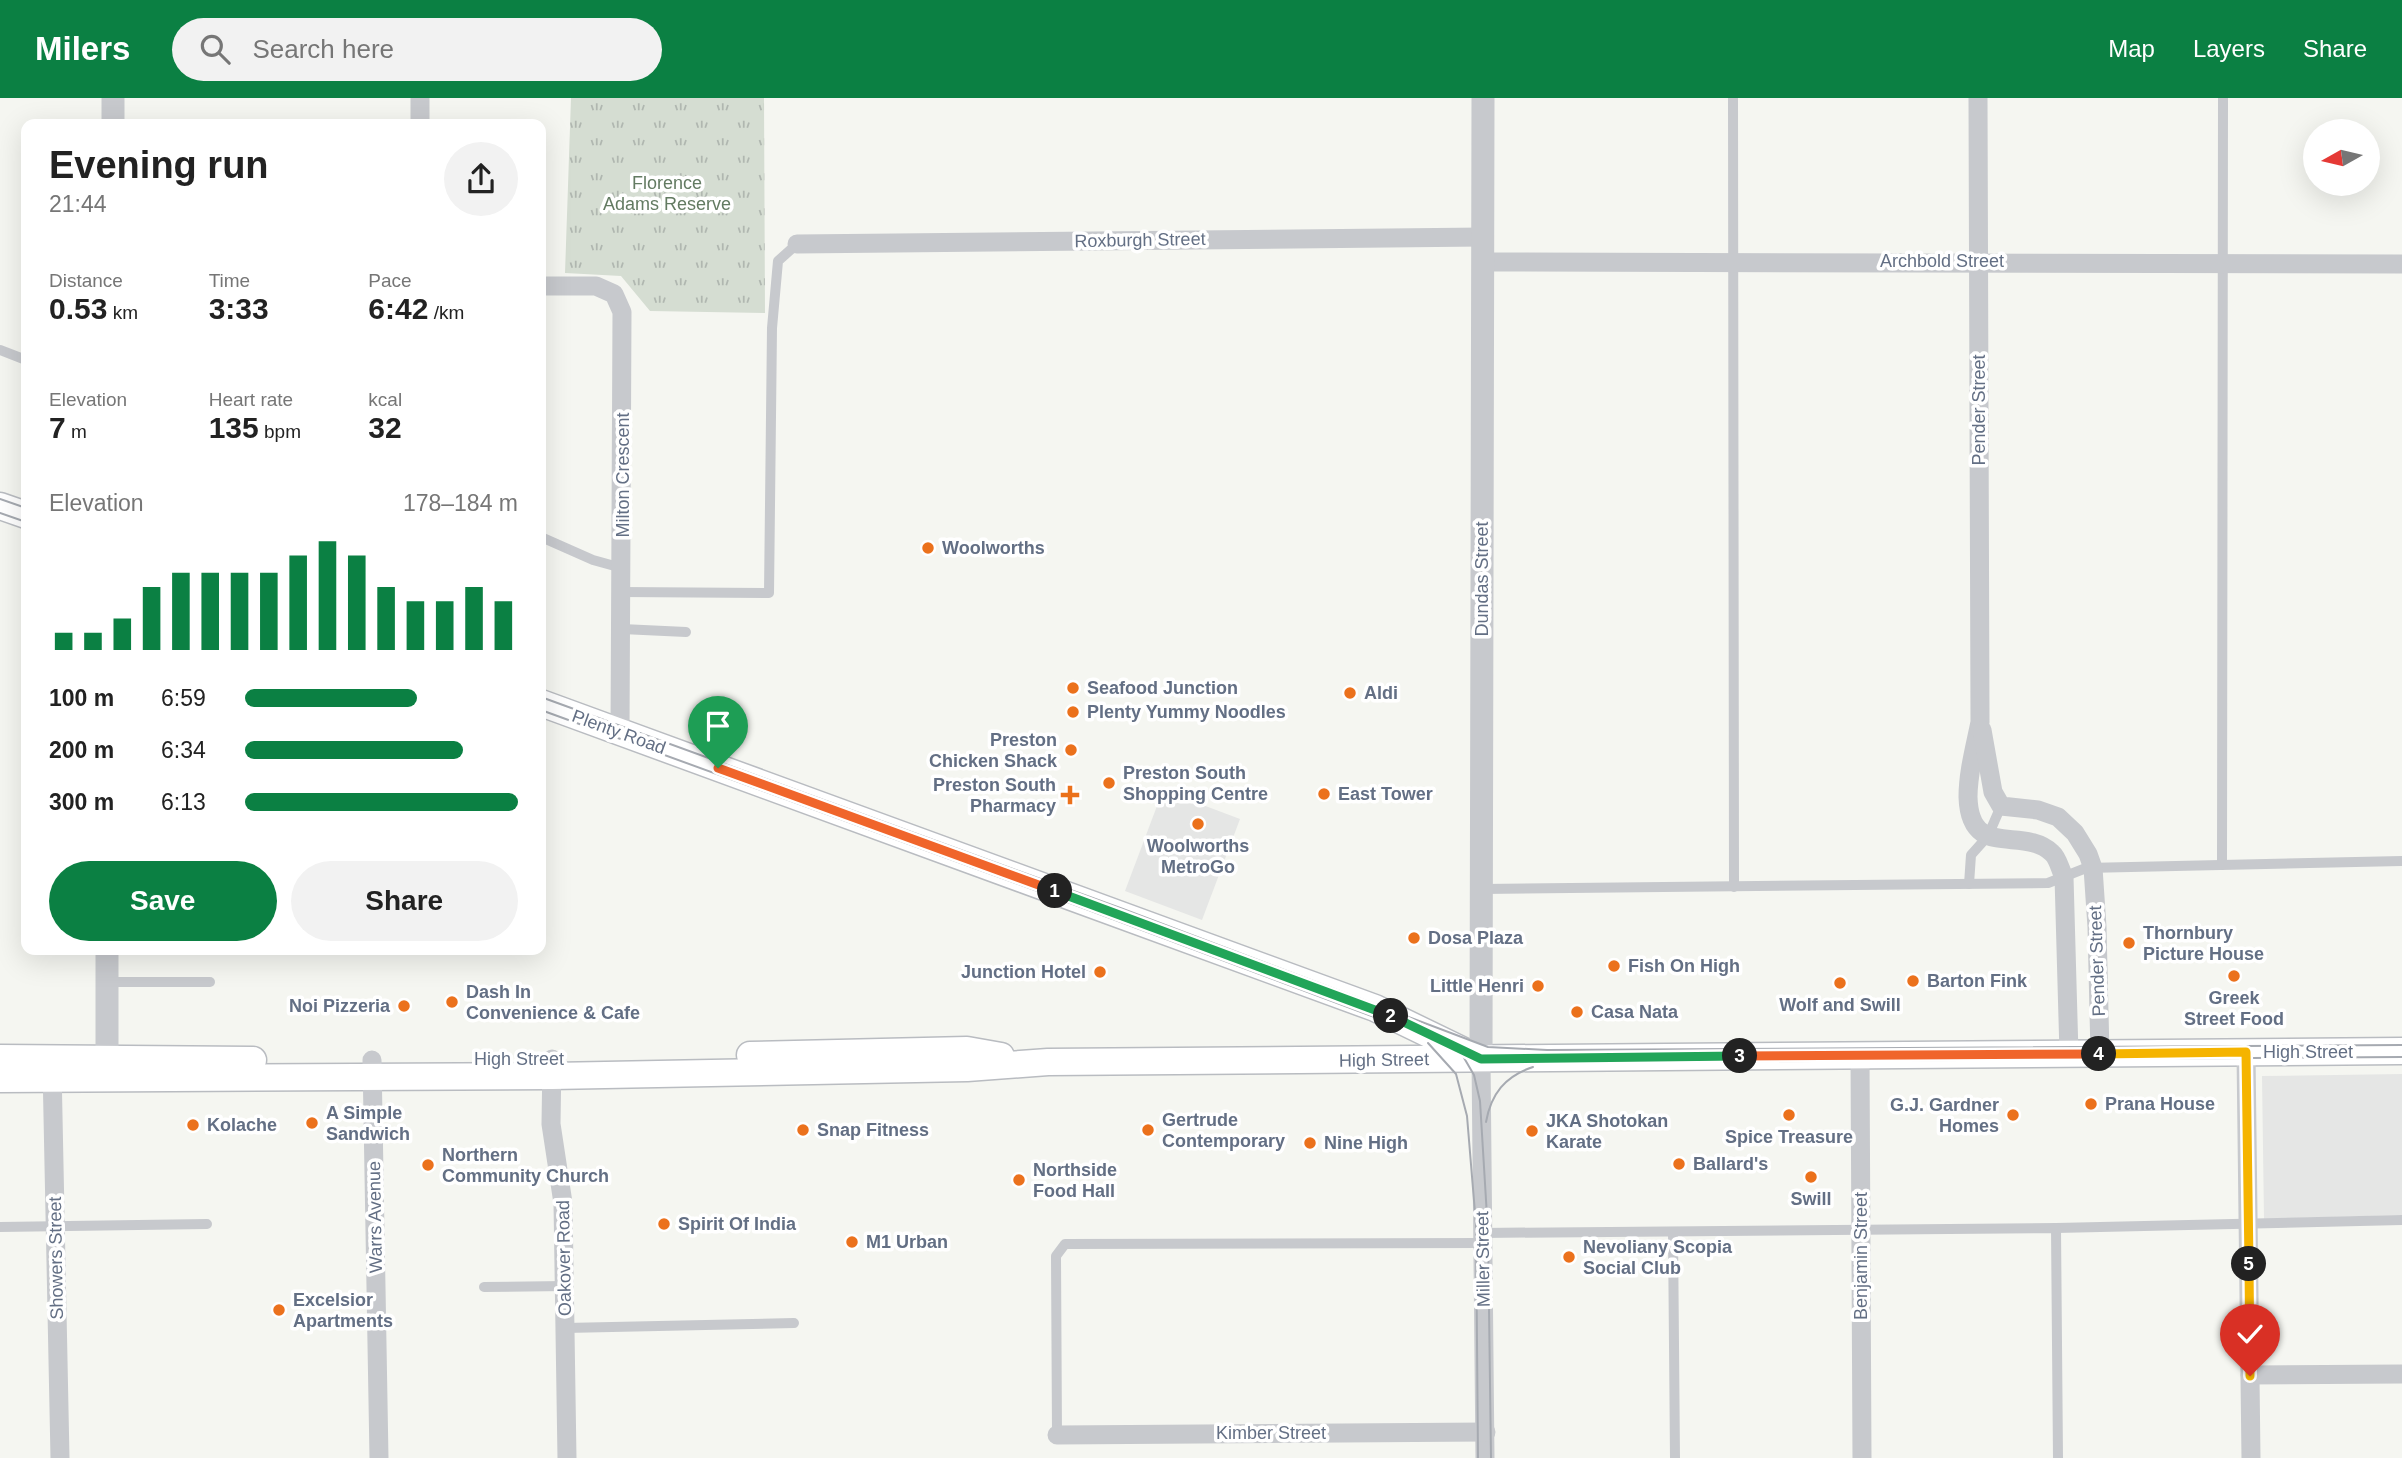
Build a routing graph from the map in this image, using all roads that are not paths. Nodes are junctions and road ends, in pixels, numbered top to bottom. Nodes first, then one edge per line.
1 (113, 98) edge
2 (420, 98) edge
3 (1483, 98) edge
4 (1733, 98) edge
5 (1978, 98) edge
6 (2223, 98) edge
7 (113, 119) edge
8 (421, 119) edge
9 (1483, 237) junction
10 (797, 244) joint
11 (1733, 260) junction
12 (1483, 262) junction
13 (1979, 262) junction
14 (2222, 263) junction
15 (2402, 264) edge
16 (546, 286) edge
17 (0, 350) edge
18 (21, 358) edge
19 (0, 506) edge
20 (21, 513) edge
21 (546, 539) edge
22 (623, 569) junction
23 (622, 592) junction
24 (622, 629) junction
25 (686, 632) dead end
26 (546, 706) edge
27 (1980, 722) junction
28 (620, 733) junction
29 (2001, 806) junction
30 (1988, 836) junction
31 (2402, 861) edge
32 (2222, 865) junction
33 (2093, 868) junction
34 (2063, 877) junction
35 (1969, 884) junction
36 (1734, 887) junction
37 (1482, 889) junction
38 (107, 955) edge
39 (107, 982) junction
40 (210, 982) dead end
41 (2402, 1051) edge
42 (2246, 1052) junction
43 (2069, 1054) junction
44 (2101, 1054) junction
45 (1860, 1055) junction
46 (0, 1058) edge
47 (1481, 1059) junction
48 (107, 1068) junction
49 (373, 1068) junction
50 (552, 1068) junction
51 (52, 1069) junction
52 (0, 1080) edge
53 (2402, 1220) edge
54 (2249, 1223) junction
55 (207, 1224) dead end
56 (55, 1226) junction
57 (0, 1227) edge
58 (2056, 1228) junction
59 (1861, 1229) junction
60 (1673, 1232) junction
61 (1482, 1238) junction
62 (565, 1286) junction
63 (484, 1287) dead end
64 (794, 1323) dead end
65 (565, 1328) junction
66 (2402, 1374) edge
67 (2250, 1376) junction
68 (1486, 1432) junction
69 (1056, 1435) joint
70 (60, 1458) edge
71 (379, 1458) edge
72 (567, 1458) edge
73 (1485, 1458) edge
74 (1675, 1458) edge
75 (1862, 1458) edge
76 (2058, 1458) edge
77 (2251, 1458) edge

1 - 7 street
2 - 8 street
3 - 9 street, Dundas Street
4 - 11 lane
5 - 13 street, Pender Street
6 - 14 lane
9 - 10 street, Roxburgh Street
9 - 12 street, Dundas Street
10 - 23 lane
11 - 12 street, Archbold Street
11 - 13 street, Archbold Street
11 - 36 lane
12 - 37 street, Dundas Street
13 - 14 street, Archbold Street
13 - 27 street, Pender Street
14 - 15 street, Archbold Street
14 - 32 lane
16 - 22 street, Milton Crescent
17 - 18 lane
19 - 20 main road
21 - 22 lane
22 - 23 street, Milton Crescent
23 - 24 street, Milton Crescent
24 - 25 lane
24 - 28 street, Milton Crescent
26 - 28 main road, Plenty Road
27 - 29 street, Pender Street
27 - 30 street, Pender Street
28 - 47 main road, Plenty Road
29 - 30 lane
29 - 33 street, Pender Street
30 - 34 street, Pender Street
30 - 35 lane
31 - 32 lane
32 - 33 lane
33 - 34 lane
33 - 44 street, Pender Street
34 - 35 lane
34 - 43 street, Pender Street
35 - 36 lane
36 - 37 lane
37 - 47 street, Dundas Street
38 - 39 street
39 - 40 lane
39 - 48 street
41 - 42 main road, High Street
42 - 44 main road, High Street
42 - 54 street
43 - 44 main road, High Street
43 - 45 main road, High Street
45 - 47 main road, High Street
45 - 59 street, Benjamin Street
46 - 51 main road, High Street
47 - 50 main road, High Street
47 - 61 street, Miller Street
48 - 49 main road, High Street
48 - 51 main road, High Street
49 - 50 main road, High Street
49 - 71 street, Warrs Avenue
50 - 62 street, Oakover Road
51 - 52 main road, High Street
51 - 56 street, Showers Street
53 - 54 lane
54 - 58 lane
54 - 67 street
55 - 56 lane
56 - 57 lane
56 - 70 street, Showers Street
58 - 59 lane
58 - 76 lane
59 - 60 lane
59 - 75 street, Benjamin Street
60 - 61 lane
60 - 74 lane
61 - 68 street, Miller Street
61 - 69 lane
62 - 63 lane
62 - 65 street, Oakover Road
64 - 65 lane
65 - 72 street, Oakover Road
66 - 67 street
67 - 77 street
68 - 69 street, Kimber Street
68 - 73 street, Miller Street

